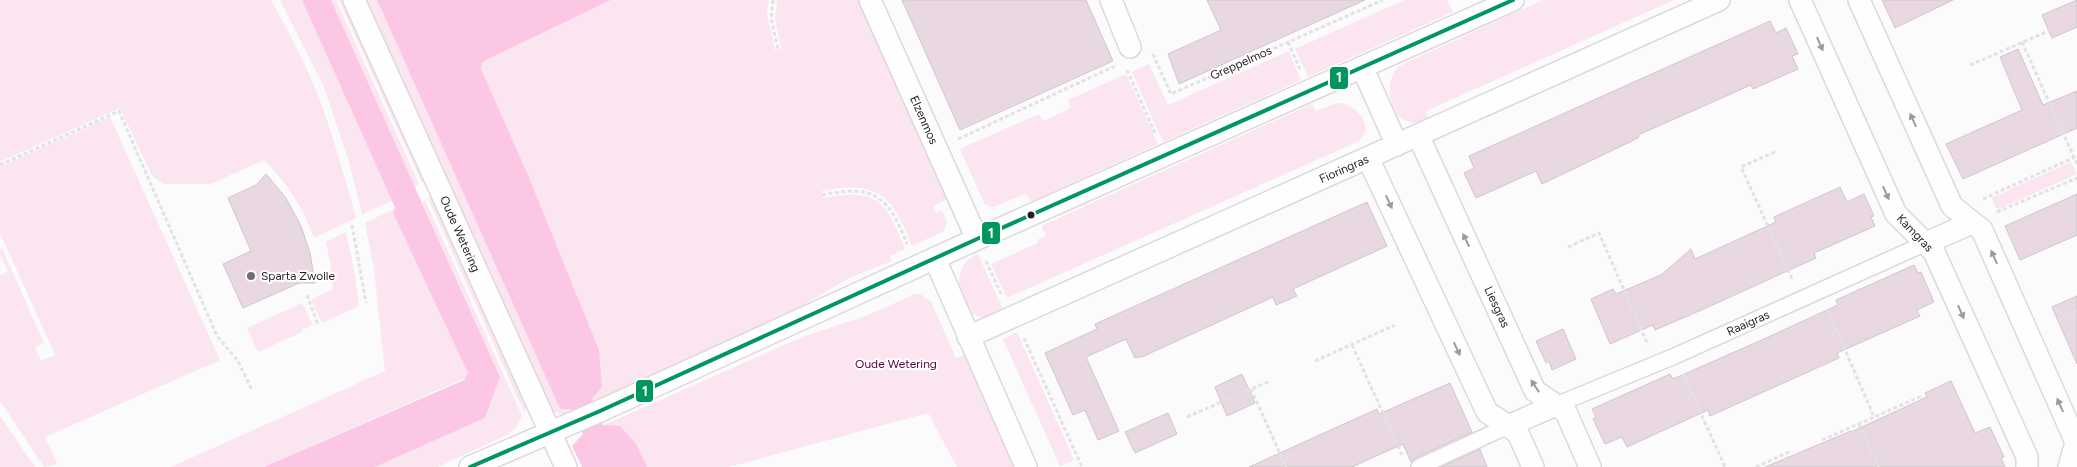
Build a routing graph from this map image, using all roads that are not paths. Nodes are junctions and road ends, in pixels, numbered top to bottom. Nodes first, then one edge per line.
1 (354, 0) edge
2 (870, 0) edge
3 (1111, 0) edge
4 (1512, 0) edge
5 (1719, 0) edge
6 (1800, 0) edge
7 (1859, 0) edge
8 (1141, 49) road end
9 (1362, 67) junction
10 (1418, 135) junction
11 (1398, 145) junction
12 (1368, 158) junction
13 (1964, 217) junction
14 (978, 239) junction
15 (1926, 243) junction
16 (926, 264) junction
17 (968, 337) junction
18 (1556, 405) junction
19 (1508, 426) junction
20 (550, 431) junction
21 (470, 467) edge
22 (566, 467) edge
23 (1026, 467) edge
24 (1418, 467) edge
25 (1533, 467) edge
26 (1590, 467) edge
27 (2027, 467) edge
28 (2069, 467) edge

1 - 20 street, Oude Wetering
2 - 14 street, Elzenmos
3 - 8 street
4 - 9 street
5 - 10 street, Fioringras
6 -> 15 street, Kamgras
13 -> 7 street
9 - 11 street
9 - 14 street
10 - 11 street, Fioringras
18 -> 10 street, Liesgras
11 - 12 street, Fioringras
12 - 17 street, Fioringras
12 -> 19 street
13 - 15 street, Raaigras
28 -> 13 street
14 - 16 street
15 - 18 street, Raaigras
15 -> 27 street, Kamgras
16 - 17 street
16 - 20 street
17 - 23 street
18 - 19 street, Raaigras
18 - 26 street, Liesgras
19 - 24 street, Raaigras
19 - 25 street
20 - 21 street
20 - 22 street, Oude Wetering

